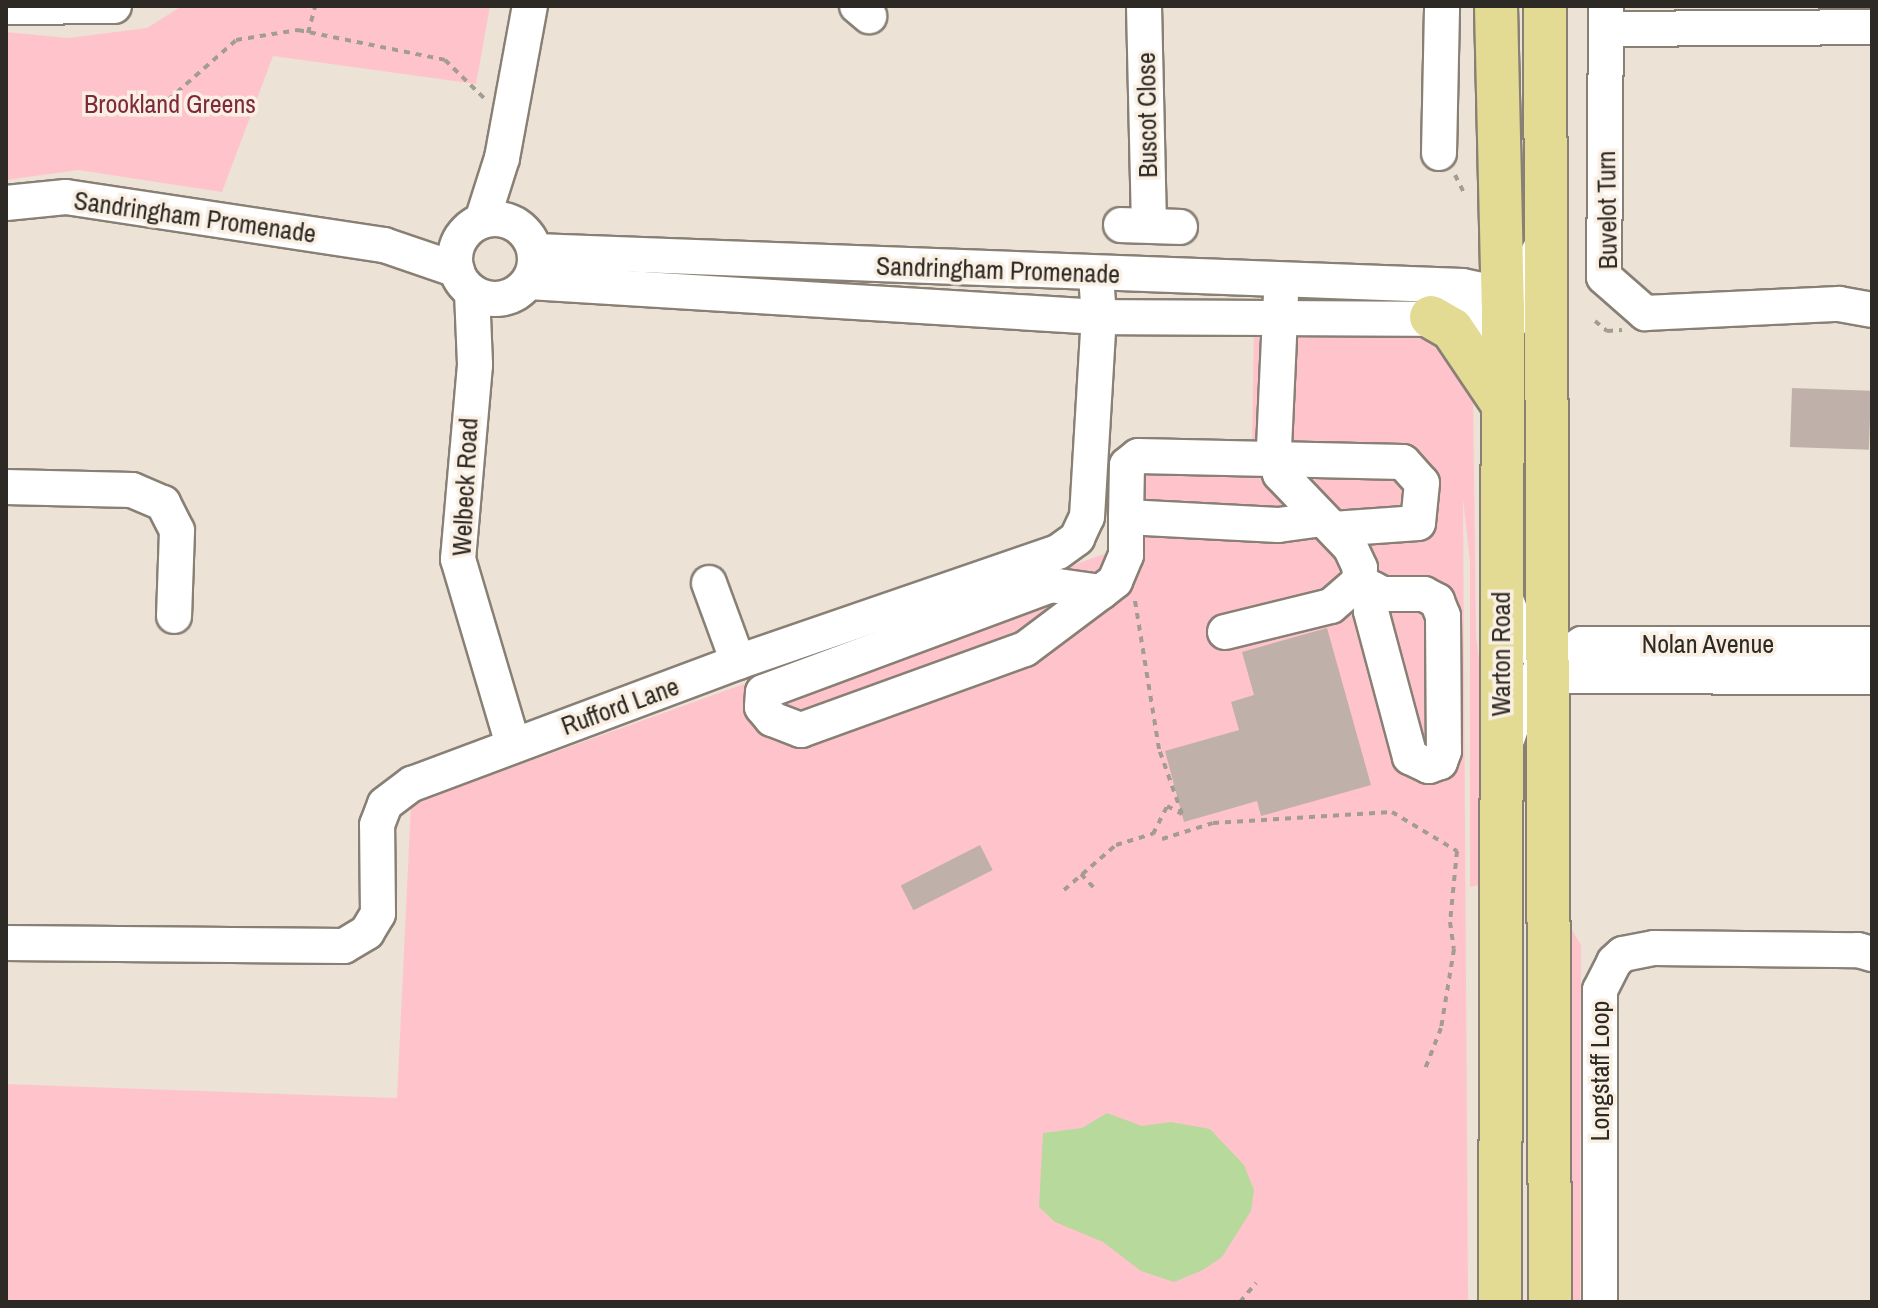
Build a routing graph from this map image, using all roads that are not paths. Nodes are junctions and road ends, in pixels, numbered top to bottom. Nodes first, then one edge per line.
1 (114, 6) edge
2 (530, 6) edge
3 (1144, 6) edge
4 (1442, 6) edge
5 (1496, 6) edge
6 (1545, 6) edge
7 (6, 7) edge
8 (1606, 18) edge
9 (1872, 27) edge
10 (1439, 153) dead end
11 (6, 203) edge
12 (1150, 225) dead end
13 (1547, 235) junction
14 (481, 258) junction
15 (532, 266) junction
16 (1096, 275) junction
17 (1281, 280) junction
18 (1503, 304) junction
19 (1872, 310) edge
20 (1280, 316) junction
21 (1099, 317) junction
22 (1431, 317) junction
23 (1548, 357) junction
24 (1501, 402) junction
25 (1277, 462) junction
26 (6, 487) edge
27 (1126, 517) junction
28 (1327, 524) junction
29 (1109, 582) junction
30 (709, 583) dead end
31 (1366, 585) junction
32 (1501, 586) junction
33 (174, 616) dead end
34 (1225, 632) dead end
35 (1872, 644) edge
36 (738, 662) junction
37 (1550, 663) junction
38 (1872, 677) edge
39 (513, 745) junction
40 (1501, 765) junction
41 (6, 943) edge
42 (1872, 954) edge
43 (1500, 1302) edge
44 (1550, 1302) edge
45 (1600, 1302) edge

1 - 7 street
2 - 14 street, Welbeck Road
3 - 12 street, Buscot Close
4 - 10 street
5 - 18 main road, Warton Road
6 - 13 main road, Warton Road
8 - 9 street
8 - 19 street, Buvelot Turn
11 - 14 street, Sandringham Promenade
13 - 18 street
13 - 23 main road, Warton Road
14 - 15 street
14 - 15 street
14 - 39 street, Welbeck Road
15 - 16 street, Sandringham Promenade
15 - 21 street, Sandringham Promenade
16 - 17 street, Sandringham Promenade
16 - 21 street, Rufford Lane
17 - 18 street, Sandringham Promenade
17 - 20 street
18 - 22 street, Sandringham Promenade
18 - 23 street
18 - 24 main road, Warton Road
20 - 21 street, Sandringham Promenade
20 - 22 street, Sandringham Promenade
20 - 25 street
21 - 36 street, Rufford Lane
22 - 24 main road
23 - 37 main road, Warton Road
24 - 32 main road, Warton Road
25 - 27 street
25 - 28 street
25 - 28 street
26 - 33 street
27 - 28 street
27 - 29 street
28 - 31 street
29 - 29 street
30 - 36 street
31 - 31 street
31 - 34 street
32 - 37 street, Nolan Avenue
32 - 40 main road, Warton Road
35 - 37 street, Nolan Avenue
36 - 39 street, Rufford Lane
37 - 38 street, Nolan Avenue
37 - 40 street, Nolan Avenue
37 - 44 main road, Warton Road
39 - 41 street, Rufford Lane
40 - 43 main road, Warton Road
42 - 45 street, Longstaff Loop

